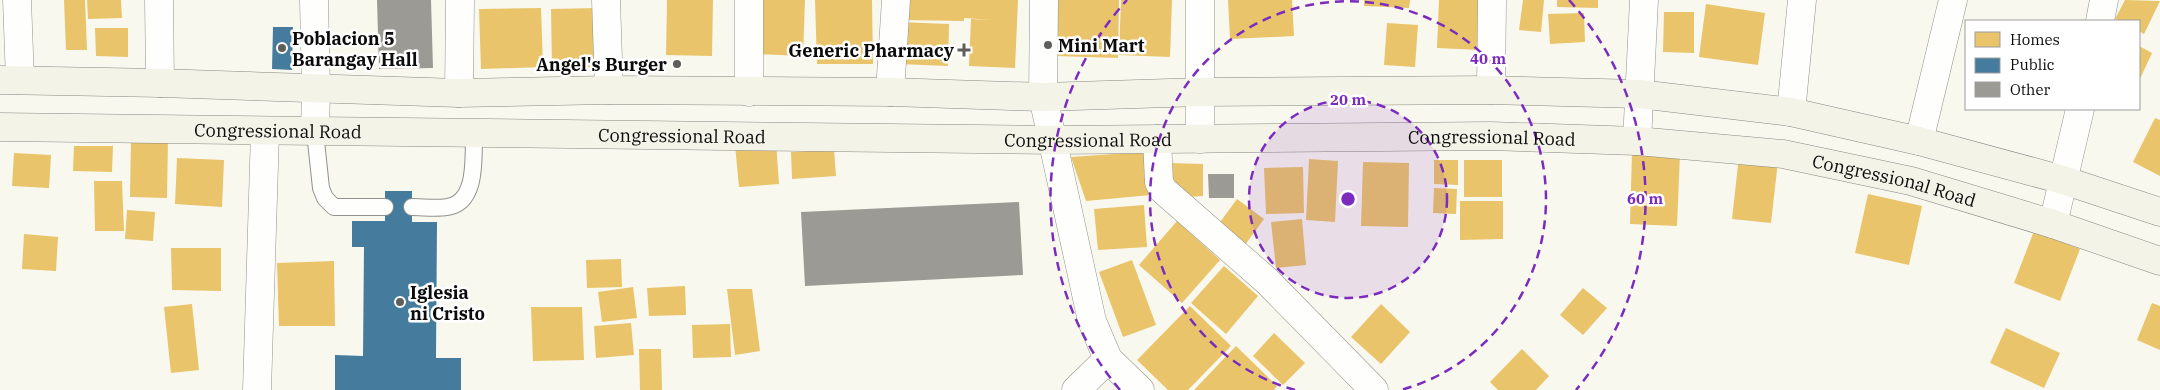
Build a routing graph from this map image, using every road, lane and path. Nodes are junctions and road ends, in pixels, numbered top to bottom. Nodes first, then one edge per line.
1 (17, 0) edge
2 (159, 0) edge
3 (314, 0) edge
4 (460, 0) edge
5 (606, 0) edge
6 (749, 0) edge
7 (896, 0) edge
8 (1044, 0) edge
9 (1200, 0) edge
10 (1492, 0) edge
11 (1644, 0) edge
12 (1802, 0) edge
13 (1953, 0) edge
14 (2104, 0) edge
15 (2100, 20) edge
16 (10, 80) edge
17 (160, 83) junction
18 (316, 89) junction
19 (609, 90) junction
20 (1491, 90) junction
21 (749, 92) junction
22 (890, 92) junction
23 (1201, 92) junction
24 (459, 93) junction
25 (1639, 94) junction
26 (1043, 97) junction
27 (2080, 110) edge
28 (1790, 112) junction
29 (0, 127) edge
30 (265, 132) junction
31 (315, 132) junction
32 (474, 134) junction
33 (1157, 139) junction
34 (1200, 139) junction
35 (1053, 140) junction
36 (1637, 141) junction
37 (1920, 141) junction
38 (2063, 180) junction
39 (385, 207) dead end
40 (412, 207) dead end
41 (2160, 212) edge
42 (2053, 224) junction
43 (2160, 261) edge
44 (1108, 359) junction
45 (257, 390) edge
46 (1076, 390) edge
47 (1140, 390) edge
48 (1374, 390) edge

1 - 16 street
2 - 17 street
3 - 18 street
4 - 24 street
5 - 19 street
6 - 21 street
7 - 22 street
8 - 26 street
9 - 23 street
10 - 20 street
11 - 25 street
12 - 28 street
13 - 37 street
14 - 15 street
16 - 17 main road
17 - 18 main road
18 - 24 main road
18 - 31 street
19 - 21 main road
19 - 24 main road
20 - 23 main road
20 - 25 main road
21 - 22 main road
22 - 26 main road
23 - 26 main road
23 - 34 street
25 - 28 main road
25 - 36 street
26 - 35 street
27 - 38 street
28 - 37 main road
29 - 30 main road, Congressional Road
30 - 31 main road, Congressional Road
30 - 45 street
31 - 32 main road, Congressional Road
31 - 39 lane
32 - 35 main road, Congressional Road
32 - 40 lane
33 - 34 main road, Congressional Road
33 - 35 main road, Congressional Road
33 - 48 street
34 - 36 main road, Congressional Road
35 - 44 street
36 - 42 main road, Congressional Road
37 - 38 main road
38 - 41 main road
38 - 42 street
42 - 43 main road, Congressional Road
44 - 46 street
44 - 47 street

